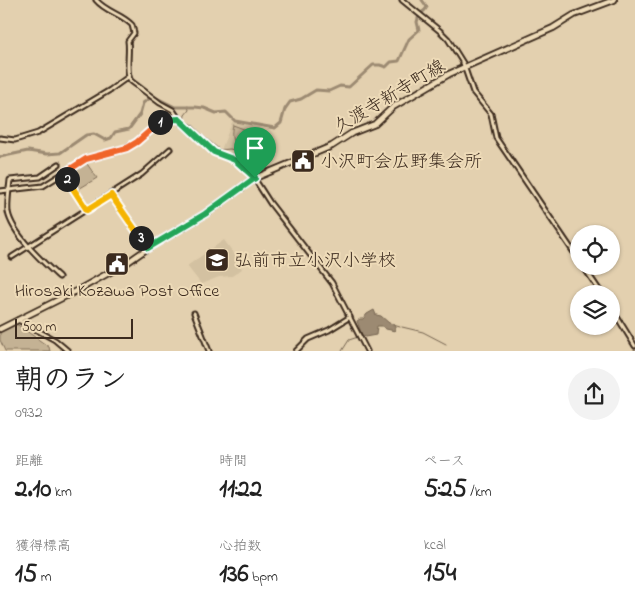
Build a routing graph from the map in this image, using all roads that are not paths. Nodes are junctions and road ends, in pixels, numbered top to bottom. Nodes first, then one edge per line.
1 (96, 0) edge
2 (402, 0) edge
3 (614, 0) edge
4 (464, 68) junction
5 (128, 77) junction
6 (179, 119) junction
7 (0, 138) edge
8 (170, 148) dead end
9 (59, 164) dead end
10 (64, 173) junction
11 (255, 178) junction
12 (9, 190) junction
13 (0, 191) edge
14 (111, 195) junction
15 (87, 210) junction
16 (28, 247) junction
17 (570, 247) edge
18 (148, 248) junction
19 (12, 257) dead end
20 (59, 278) dead end
21 (194, 313) dead end
22 (350, 317) junction
23 (18, 320) junction
24 (620, 322) edge
25 (0, 329) edge
26 (635, 346) edge
27 (68, 351) edge
28 (209, 351) edge
29 (296, 351) edge
30 (367, 351) edge

1 - 5 street
2 - 4 street
3 - 4 main road, 久渡寺新寺町線
4 - 11 main road, 久渡寺新寺町線
4 - 17 street
5 - 6 street
5 - 7 street
6 - 10 street
6 - 11 street
8 - 14 street
9 - 12 street
10 - 12 street
10 - 15 street
11 - 18 main road, 久渡寺新寺町線
11 - 22 street
12 - 13 street
12 - 16 street
14 - 15 street
14 - 18 street
15 - 16 street
16 - 19 street
16 - 20 street
18 - 23 main road, 久渡寺新寺町線
21 - 28 street
22 - 29 street
22 - 30 street
23 - 25 main road, 久渡寺新寺町線
23 - 27 street
24 - 26 street

